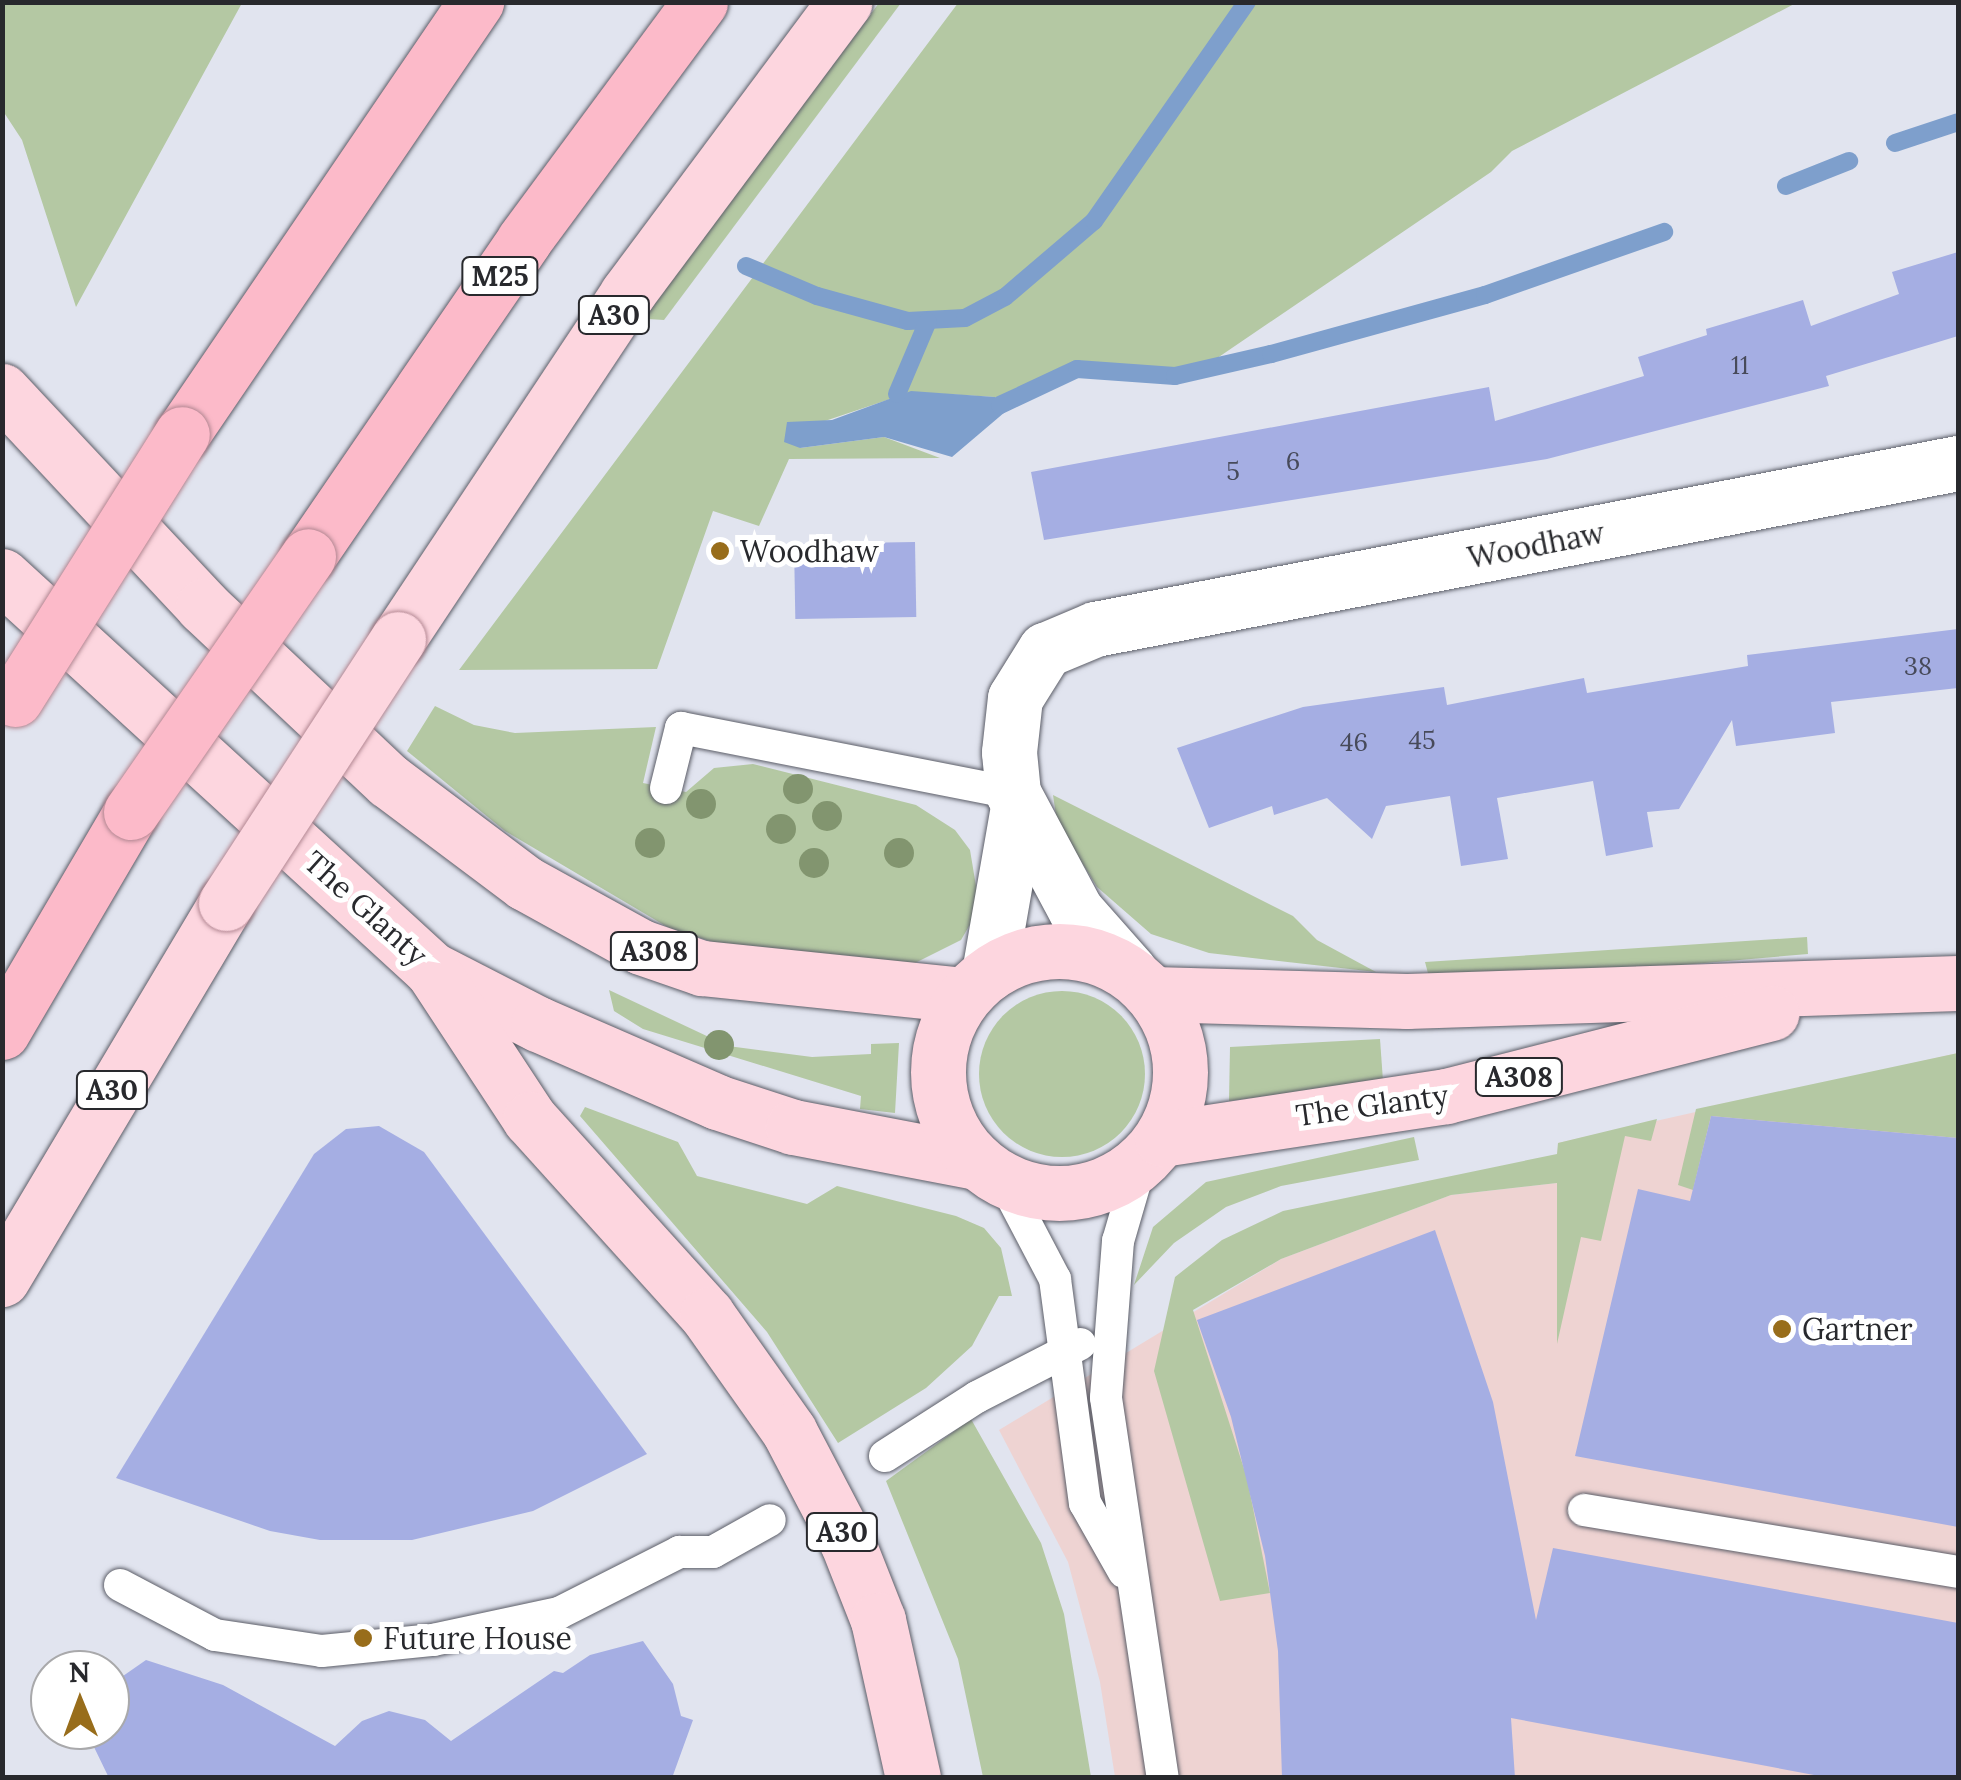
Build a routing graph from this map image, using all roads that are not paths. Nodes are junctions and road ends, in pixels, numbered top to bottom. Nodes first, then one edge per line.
1 (476, 2) edge
2 (700, 2) edge
3 (845, 2) edge
4 (14, 405) edge
5 (1958, 463) edge
6 (2, 576) edge
7 (9, 708) edge
8 (666, 788) dead end
9 (1016, 800) junction
10 (432, 969) junction
11 (1141, 983) junction
12 (1958, 983) edge
13 (977, 984) junction
14 (1872, 988) junction
15 (2, 1032) edge
16 (1152, 1150) junction
17 (990, 1171) junction
18 (2, 1279) edge
19 (1108, 1324) junction
20 (1064, 1355) junction
21 (885, 1456) dead end
22 (1584, 1510) dead end
23 (770, 1520) dead end
24 (1958, 1572) edge
25 (120, 1585) dead end
26 (1134, 1588) junction
27 (914, 1778) edge
28 (1163, 1778) edge

1 - 7 highway, bridge
2 - 15 highway, M25, bridge
3 - 18 main road, A30, bridge
4 - 13 main road, A308
5 - 9 street, Woodhaw
6 - 10 main road, The Glanty / A30
8 - 9 lane
9 - 11 street, Woodhaw
9 - 13 street, Woodhaw
10 - 17 main road, The Glanty
10 - 27 main road, A30
11 - 13 main road
11 - 14 main road, The Glanty / A308
11 - 16 main road
12 - 14 main road, The Glanty / A308
13 - 17 main road
14 - 16 main road, The Glanty / A308
16 - 17 main road
16 - 19 lane
17 - 20 lane
19 - 20 lane
19 - 26 lane
20 - 21 lane
20 - 26 lane
22 - 24 lane
23 - 25 lane
26 - 28 lane

